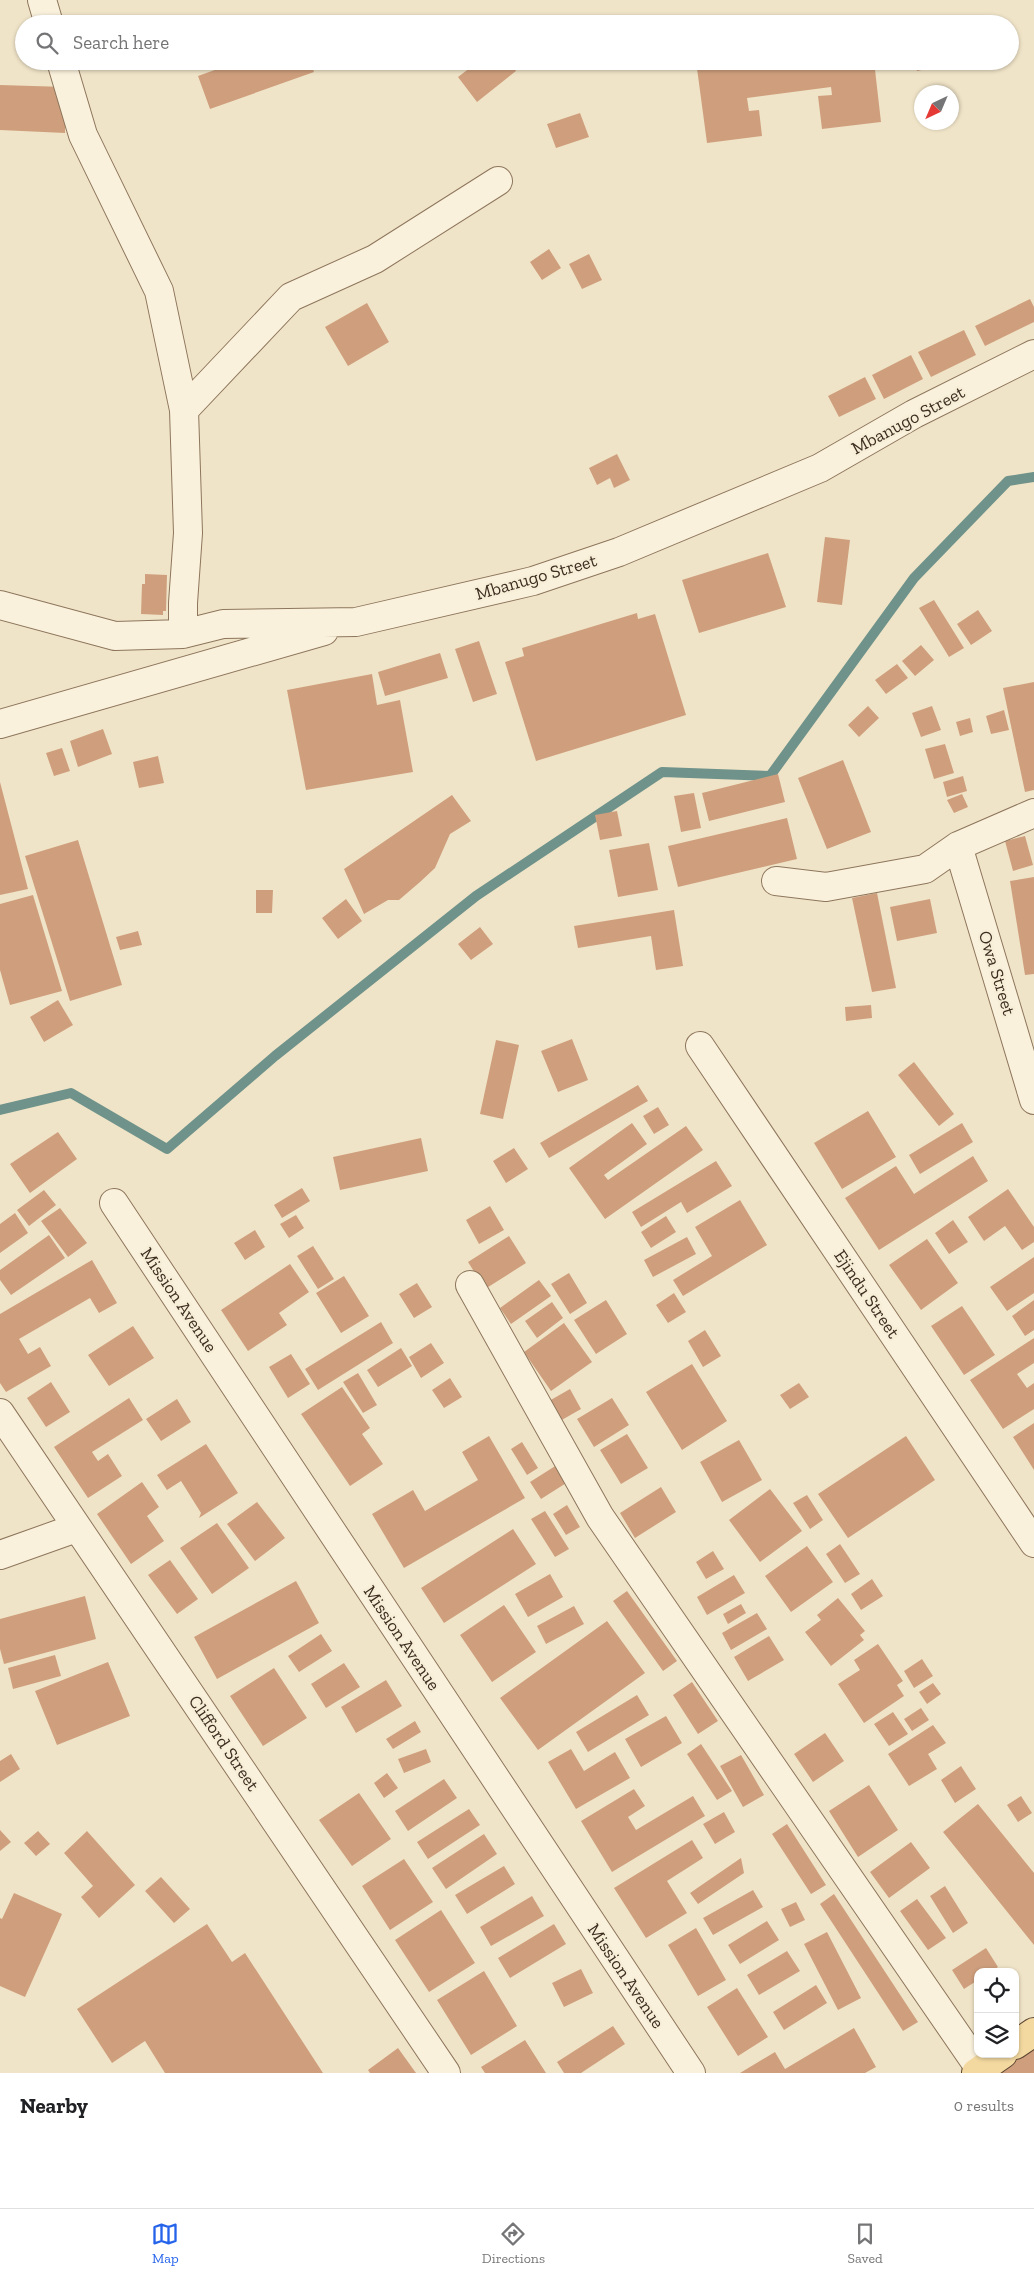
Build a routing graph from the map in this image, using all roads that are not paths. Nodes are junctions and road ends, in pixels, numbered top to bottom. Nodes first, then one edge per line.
1 (42, 0) edge
2 (46, 15) edge
3 (64, 70) edge
4 (498, 181) dead end
5 (1034, 354) edge
6 (184, 410) junction
7 (0, 605) edge
8 (356, 622) junction
9 (183, 634) junction
10 (0, 724) edge
11 (1034, 813) edge
12 (958, 846) junction
13 (776, 881) dead end
14 (700, 1046) dead end
15 (1034, 1100) edge
16 (114, 1203) dead end
17 (470, 1285) dead end
18 (0, 1413) edge
19 (76, 1528) junction
20 (1034, 1543) edge
21 (0, 1555) edge
22 (1034, 2032) edge
23 (1019, 2043) edge
24 (998, 2058) edge
25 (980, 2072) edge
26 (446, 2073) edge
27 (691, 2073) edge

1 - 2 street
3 - 6 street
4 - 6 street
5 - 8 street, Mbanugo Street
6 - 9 street
7 - 9 street, Mbanugo Street
8 - 9 street, Mbanugo Street
8 - 10 street
11 - 12 street
12 - 13 street
12 - 15 street, Owa Street
14 - 20 street, Ejindu Street
16 - 27 street, Mission Avenue
17 - 25 street
18 - 19 street, Clifford Street
19 - 21 street
19 - 26 street, Clifford Street
22 - 23 main road
24 - 25 main road

